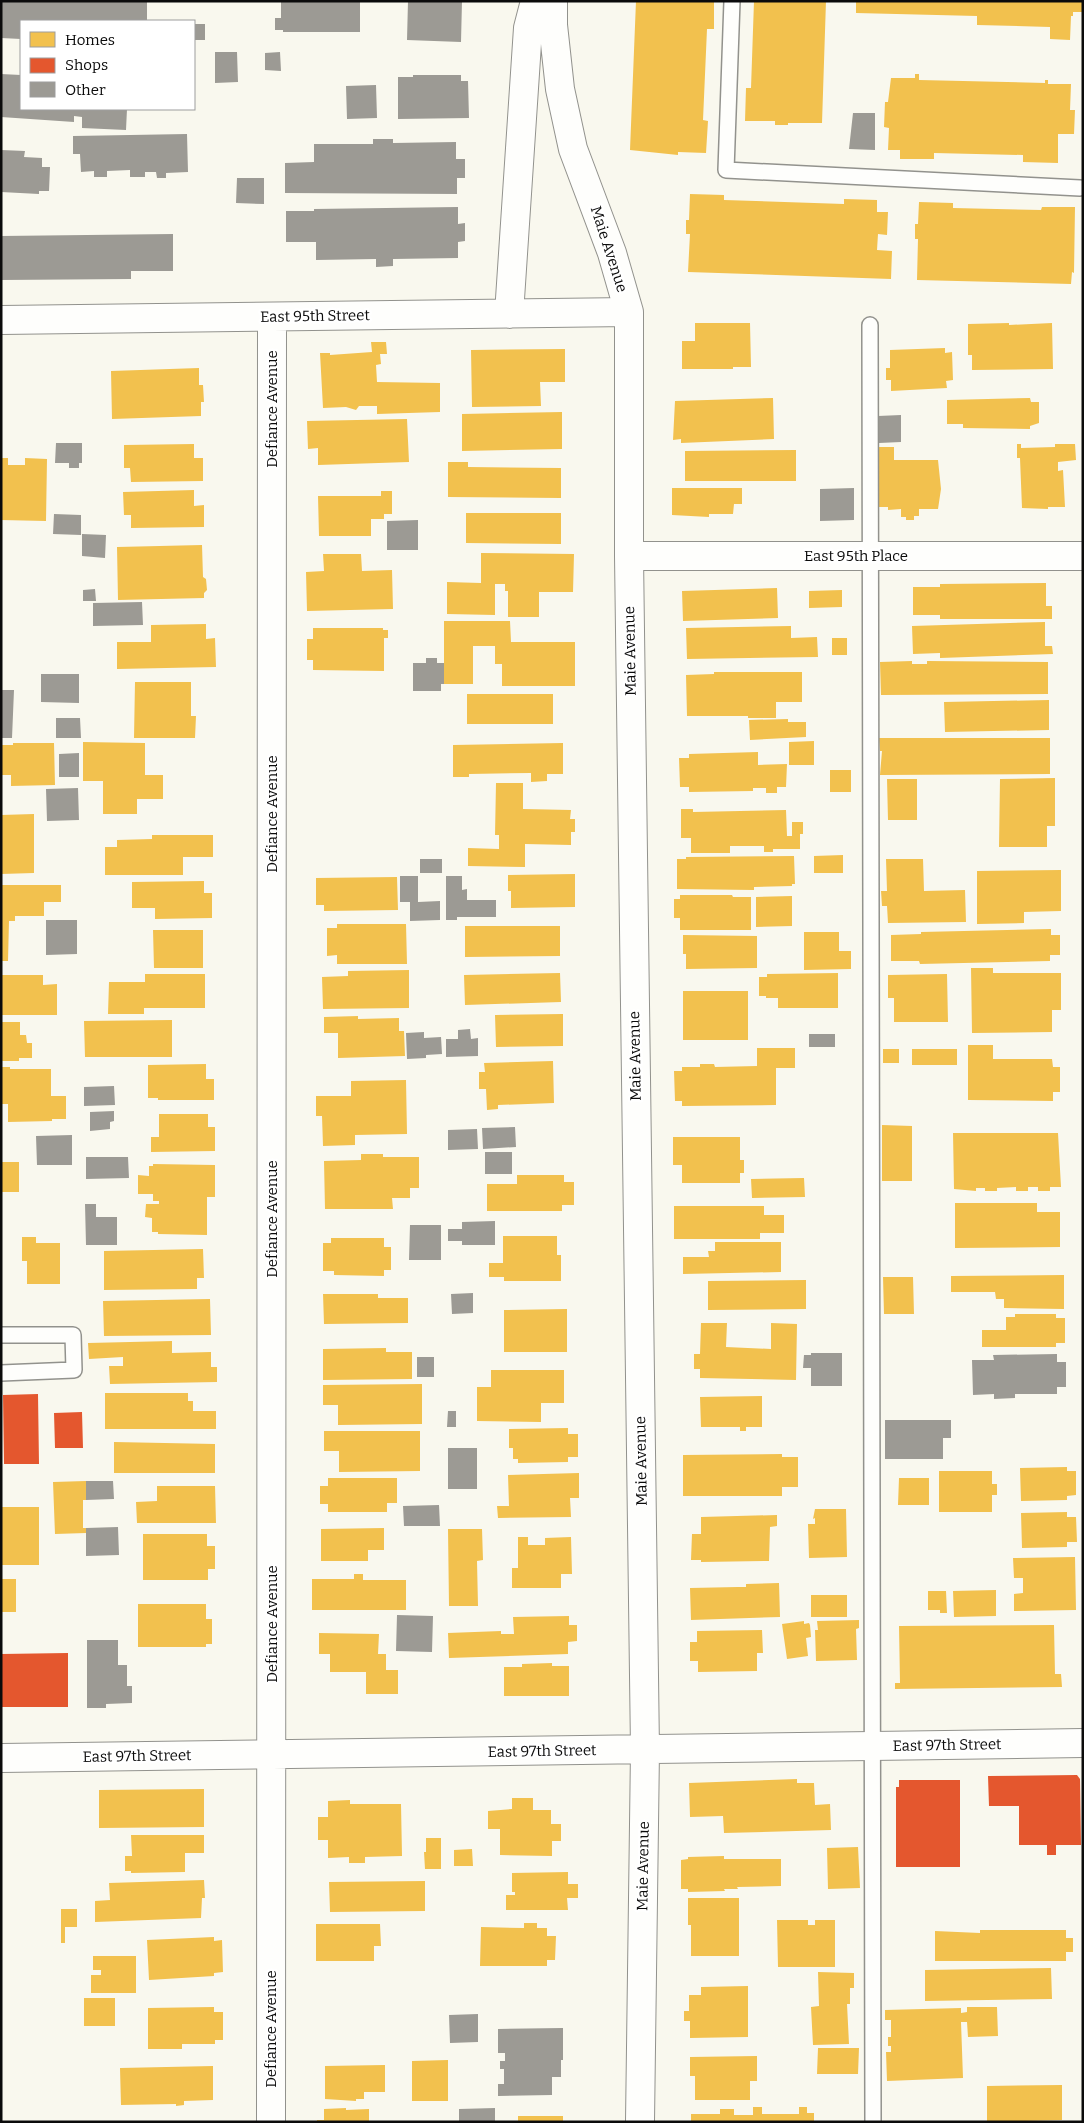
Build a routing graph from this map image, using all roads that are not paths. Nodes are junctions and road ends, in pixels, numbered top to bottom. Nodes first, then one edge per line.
1 (535, 1) edge
2 (552, 1) edge
3 (732, 1) edge
4 (1080, 188) dead end
5 (629, 312) junction
6 (509, 314) junction
7 (272, 317) junction
8 (1, 320) edge
9 (870, 325) dead end
10 (629, 556) junction
11 (869, 556) junction
12 (1083, 556) edge
13 (1, 1334) edge
14 (1, 1372) edge
15 (1083, 1743) edge
16 (872, 1746) junction
17 (644, 1750) junction
18 (272, 1755) junction
19 (1, 1758) edge
20 (271, 2122) edge
21 (640, 2122) edge
22 (873, 2122) edge

1 - 6 street
2 - 5 street, Maie Avenue
3 - 4 lane
5 - 6 street, East 95th Street
5 - 10 street, Maie Avenue
6 - 7 street, East 95th Street
7 - 8 street, East 95th Street
7 - 18 street, Defiance Avenue
9 - 11 lane
10 - 11 street, East 95th Place
10 - 17 street, Maie Avenue
11 - 12 street, East 95th Place
11 - 16 lane
13 - 14 lane
15 - 16 street, East 97th Street
16 - 17 street, East 97th Street
16 - 22 lane
17 - 18 street, East 97th Street
17 - 21 street, Maie Avenue
18 - 19 street, East 97th Street
18 - 20 street, Defiance Avenue

